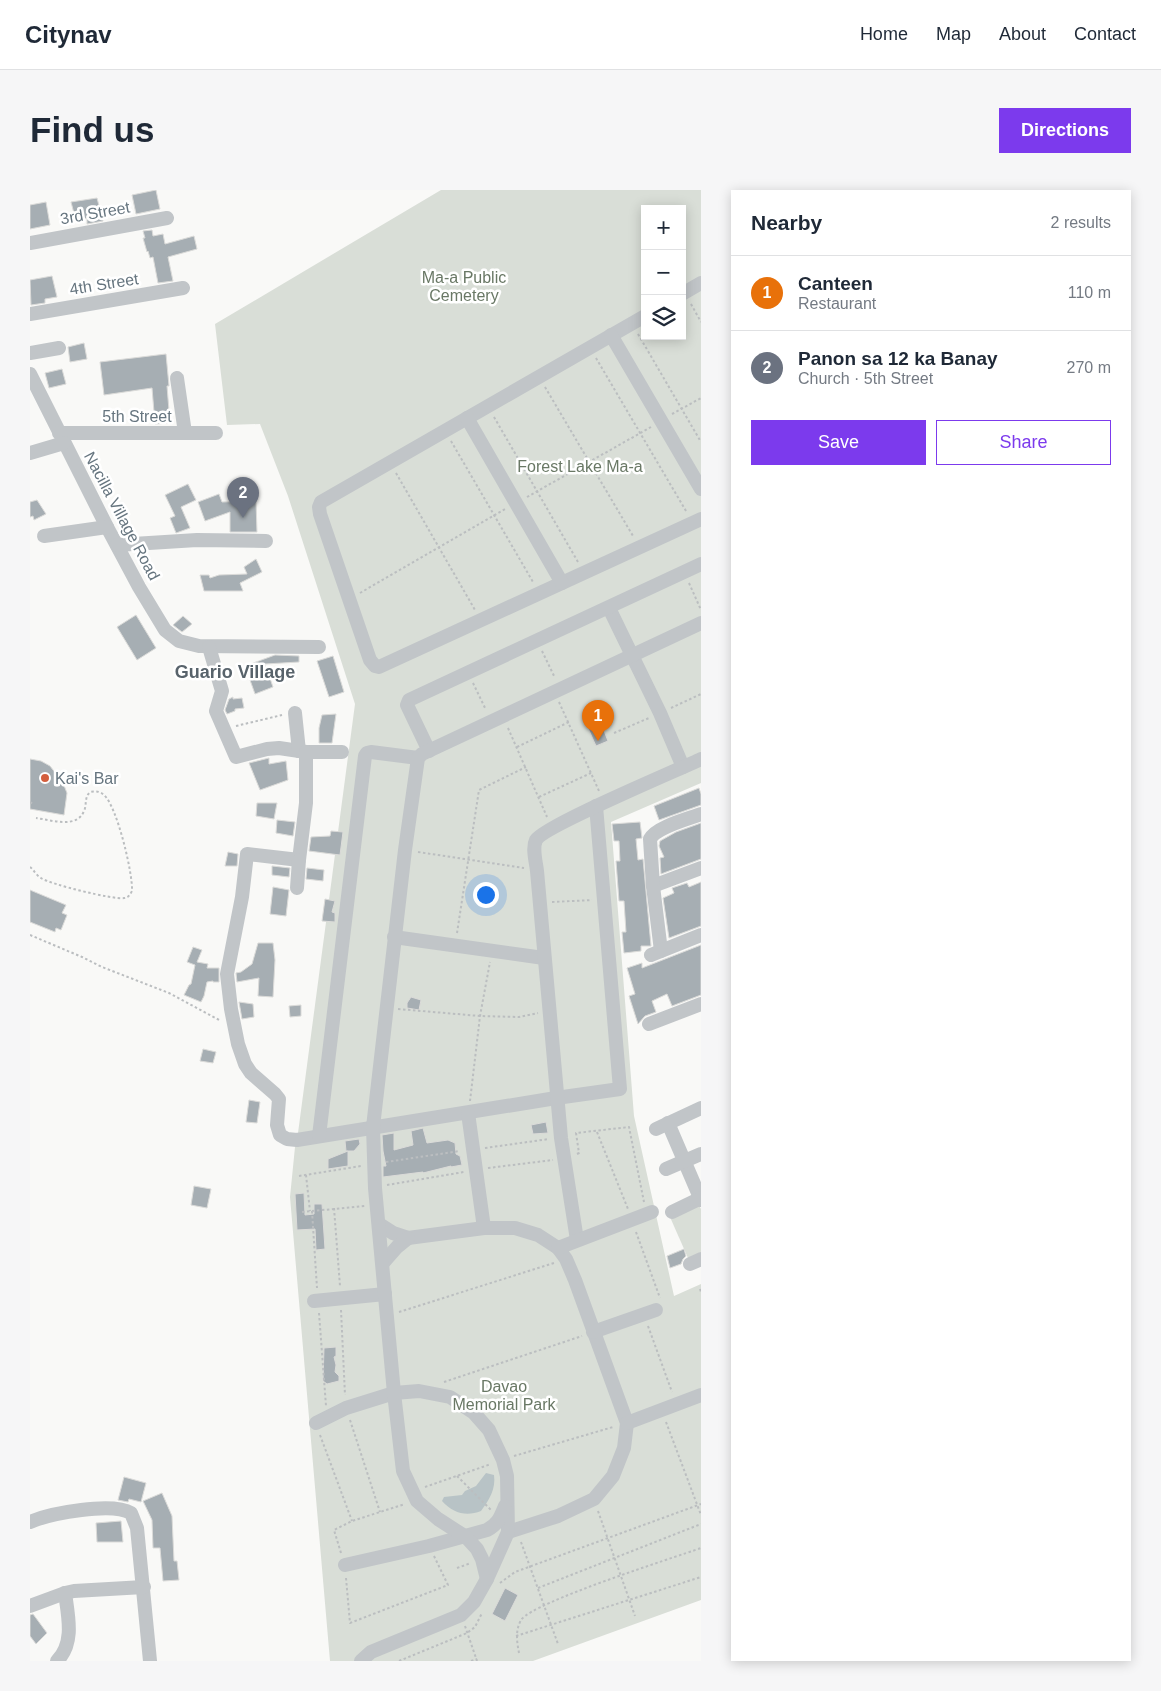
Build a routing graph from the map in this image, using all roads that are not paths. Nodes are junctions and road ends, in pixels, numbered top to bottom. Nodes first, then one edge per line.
1 (167, 218) dead end
2 (30, 243) edge
3 (701, 283) edge
4 (183, 288) dead end
5 (686, 292) edge
6 (30, 314) edge
7 (641, 318) edge
8 (611, 335) junction
9 (59, 348) dead end
10 (30, 353) edge
11 (30, 374) edge
12 (176, 378) dead end
13 (467, 418) junction
14 (185, 433) junction
15 (216, 433) dead end
16 (61, 438) junction
17 (30, 453) edge
18 (701, 489) edge
19 (697, 521) edge
20 (107, 527) junction
21 (44, 536) dead end
22 (266, 541) dead end
23 (117, 545) junction
24 (701, 564) edge
25 (562, 583) junction
26 (609, 608) junction
27 (701, 623) edge
28 (209, 646) junction
29 (319, 646) dead end
30 (632, 655) junction
31 (296, 713) road end
32 (302, 751) junction
33 (342, 752) dead end
34 (424, 754) junction
35 (701, 759) edge
36 (683, 767) junction
37 (600, 804) junction
38 (701, 814) edge
39 (299, 860) junction
40 (701, 868) edge
41 (653, 886) junction
42 (297, 888) dead end
43 (701, 935) edge
44 (394, 937) junction
45 (544, 958) junction
46 (701, 1004) edge
47 (649, 1024) dead end
48 (556, 1098) junction
49 (701, 1108) edge
50 (468, 1113) junction
51 (373, 1127) junction
52 (319, 1136) junction
53 (701, 1154) edge
54 (685, 1161) junction
55 (666, 1169) dead end
56 (701, 1199) edge
57 (672, 1212) dead end
58 (649, 1213) road end
59 (379, 1224) junction
60 (484, 1228) junction
61 (408, 1238) junction
62 (577, 1240) junction
63 (562, 1253) junction
64 (383, 1263) junction
65 (385, 1294) junction
66 (314, 1301) dead end
67 (650, 1312) road end
68 (594, 1332) junction
69 (394, 1393) junction
70 (701, 1395) edge
71 (316, 1423) road end
72 (627, 1423) junction
73 (508, 1498) junction
74 (30, 1522) edge
75 (512, 1531) junction
76 (466, 1537) junction
77 (345, 1565) road end
78 (492, 1582) junction
79 (144, 1587) junction
80 (65, 1593) junction
81 (30, 1606) edge
82 (57, 1661) edge
83 (150, 1661) edge
84 (361, 1661) edge

1 - 2 street, 3rd Street
3 - 5 street
4 - 6 street, 4th Street
7 - 8 street
8 - 13 street
8 - 18 street
9 - 10 street
11 - 16 street, Nacilla Village Road
12 - 14 street
13 - 25 street
13 - 25 street
14 - 15 street, 5th Street
14 - 16 street, 5th Street
16 - 17 street, 5th Street
16 - 20 street, Nacilla Village Road
19 - 25 street
20 - 21 street
20 - 23 street, Nacilla Village Road
22 - 23 street
23 - 28 street, Nacilla Village Road
24 - 26 street
26 - 30 street
26 - 34 street
27 - 30 street
28 - 29 street, Nacilla Village Road
28 - 32 street
30 - 34 street
30 - 36 street
31 - 32 street
32 - 33 street
32 - 39 street
34 - 44 street
34 - 52 street
35 - 36 street
36 - 37 street
37 - 45 street
37 - 48 street
38 - 41 street
39 - 42 street
39 - 52 street
40 - 41 street
41 - 43 street
44 - 45 street
44 - 51 street
45 - 48 street
46 - 47 street
48 - 50 street
48 - 62 street
49 - 54 street
50 - 51 street
50 - 60 street
51 - 52 street
51 - 59 street
53 - 54 street
54 - 55 street
54 - 56 street
56 - 57 street
58 - 62 street
59 - 61 street
59 - 64 street
60 - 61 street
60 - 63 street
61 - 64 street
62 - 63 street
63 - 68 street
64 - 65 street
65 - 66 street
65 - 69 street
67 - 68 street
68 - 72 street
69 - 71 street
69 - 73 street
69 - 76 street
70 - 72 street
72 - 75 street
73 - 75 street
73 - 76 street
74 - 79 street
75 - 78 street
76 - 77 street
76 - 78 street
78 - 84 street
79 - 80 street
79 - 83 street
80 - 81 street
80 - 82 street

